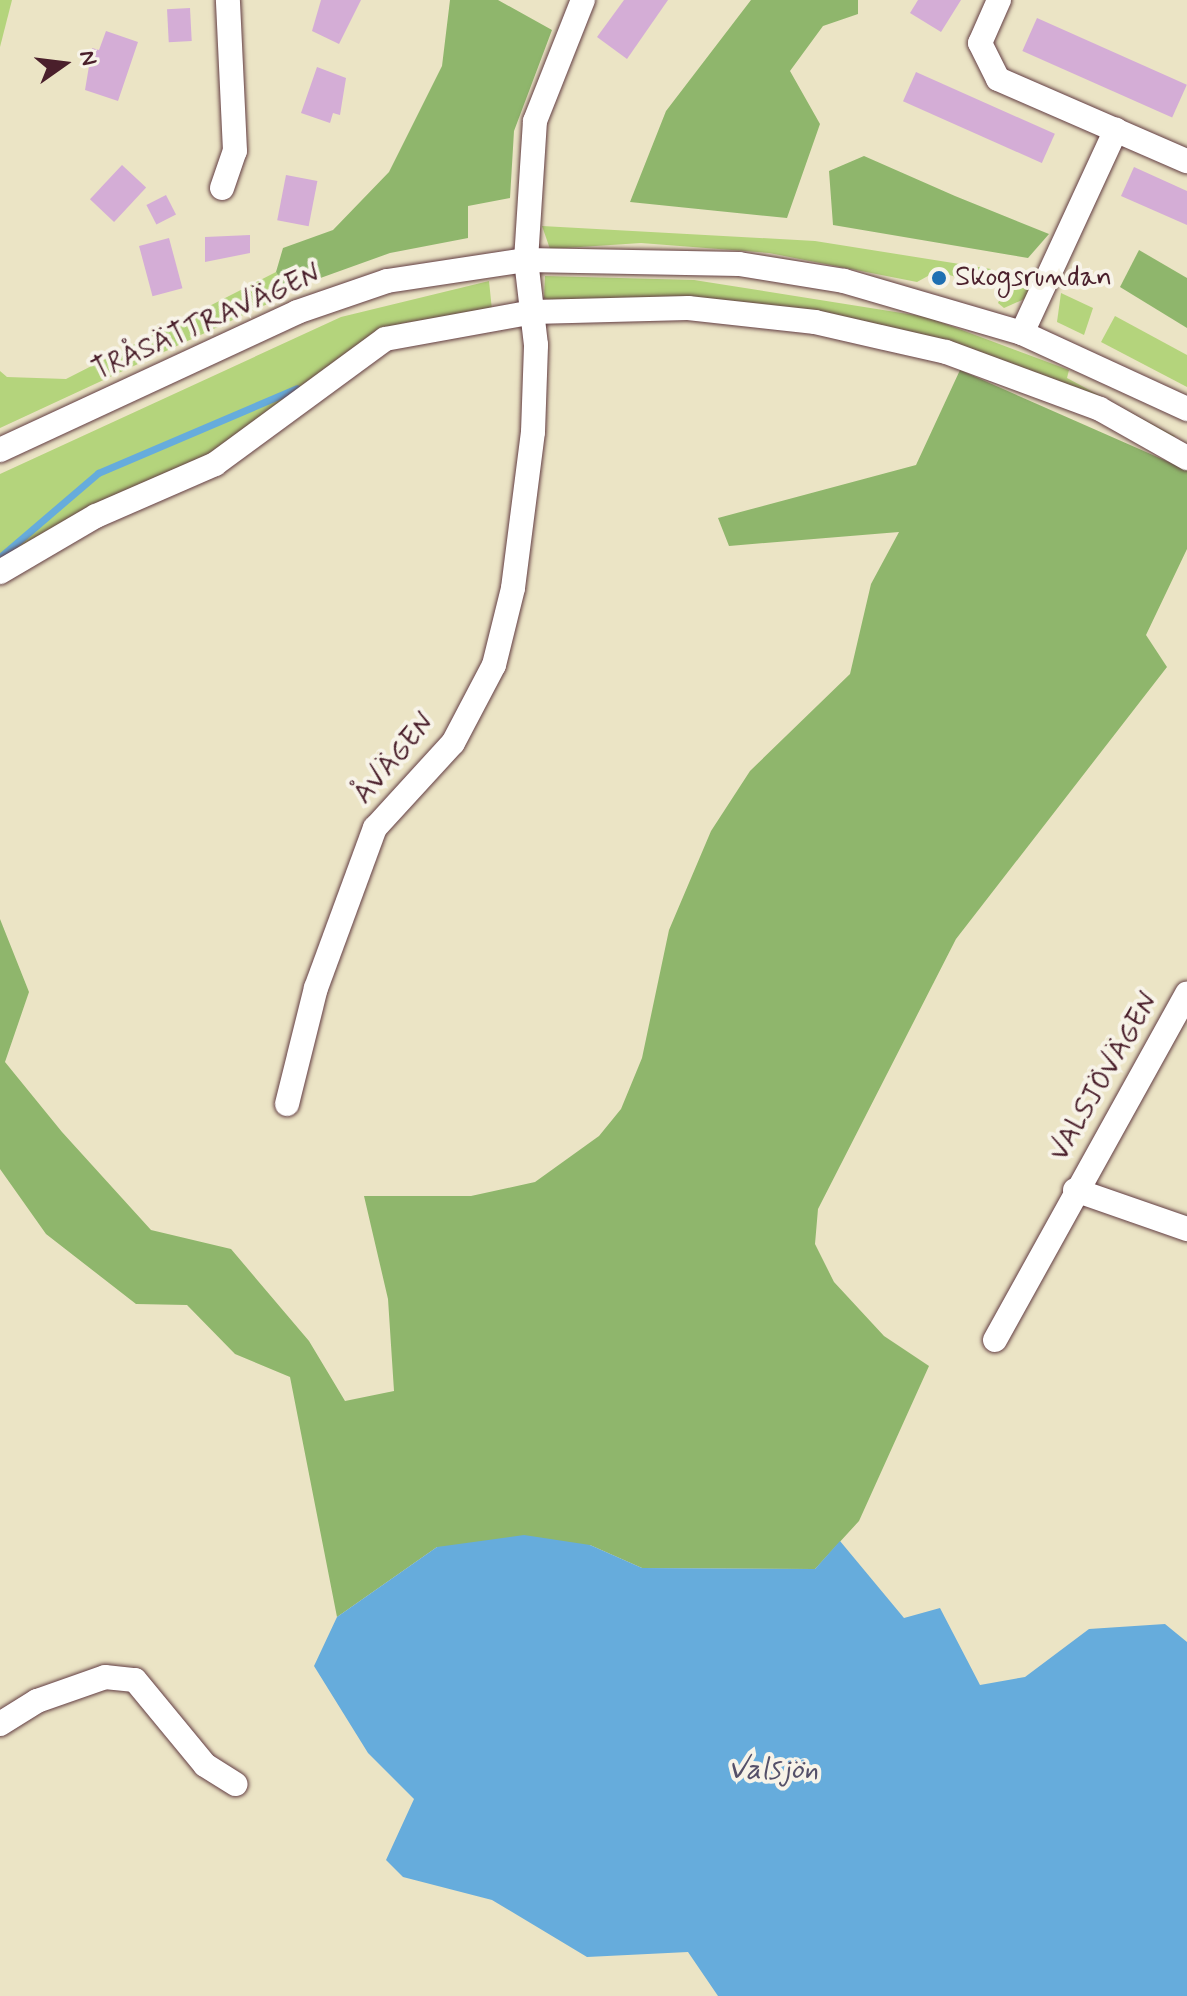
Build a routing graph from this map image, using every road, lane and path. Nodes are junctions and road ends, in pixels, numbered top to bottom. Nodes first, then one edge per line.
1 (228, 0) edge
2 (583, 0) edge
3 (999, 0) edge
4 (1116, 130) junction
5 (1187, 161) edge
6 (222, 188) dead end
7 (526, 260) junction
8 (533, 312) junction
9 (1022, 333) junction
10 (1187, 409) edge
11 (0, 450) edge
12 (1187, 458) edge
13 (0, 572) edge
14 (1187, 994) edge
15 (287, 1104) dead end
16 (1075, 1190) junction
17 (1187, 1229) edge
18 (995, 1340) dead end
19 (0, 1724) edge
20 (236, 1784) dead end

1 - 6 street
2 - 7 street, ÅVÄGEN
3 - 4 street
4 - 5 street
4 - 9 street
7 - 8 street, ÅVÄGEN
7 - 9 street, TRÅSÄTTRAVÄGEN
7 - 11 street, TRÅSÄTTRAVÄGEN
8 - 12 street
8 - 13 street
8 - 15 street, ÅVÄGEN
9 - 10 street, TRÅSÄTTRAVÄGEN
14 - 16 street, VALSJÖVÄGEN
16 - 17 street, VALSJÖVÄGEN
16 - 18 street, VALSJÖVÄGEN
19 - 20 street

